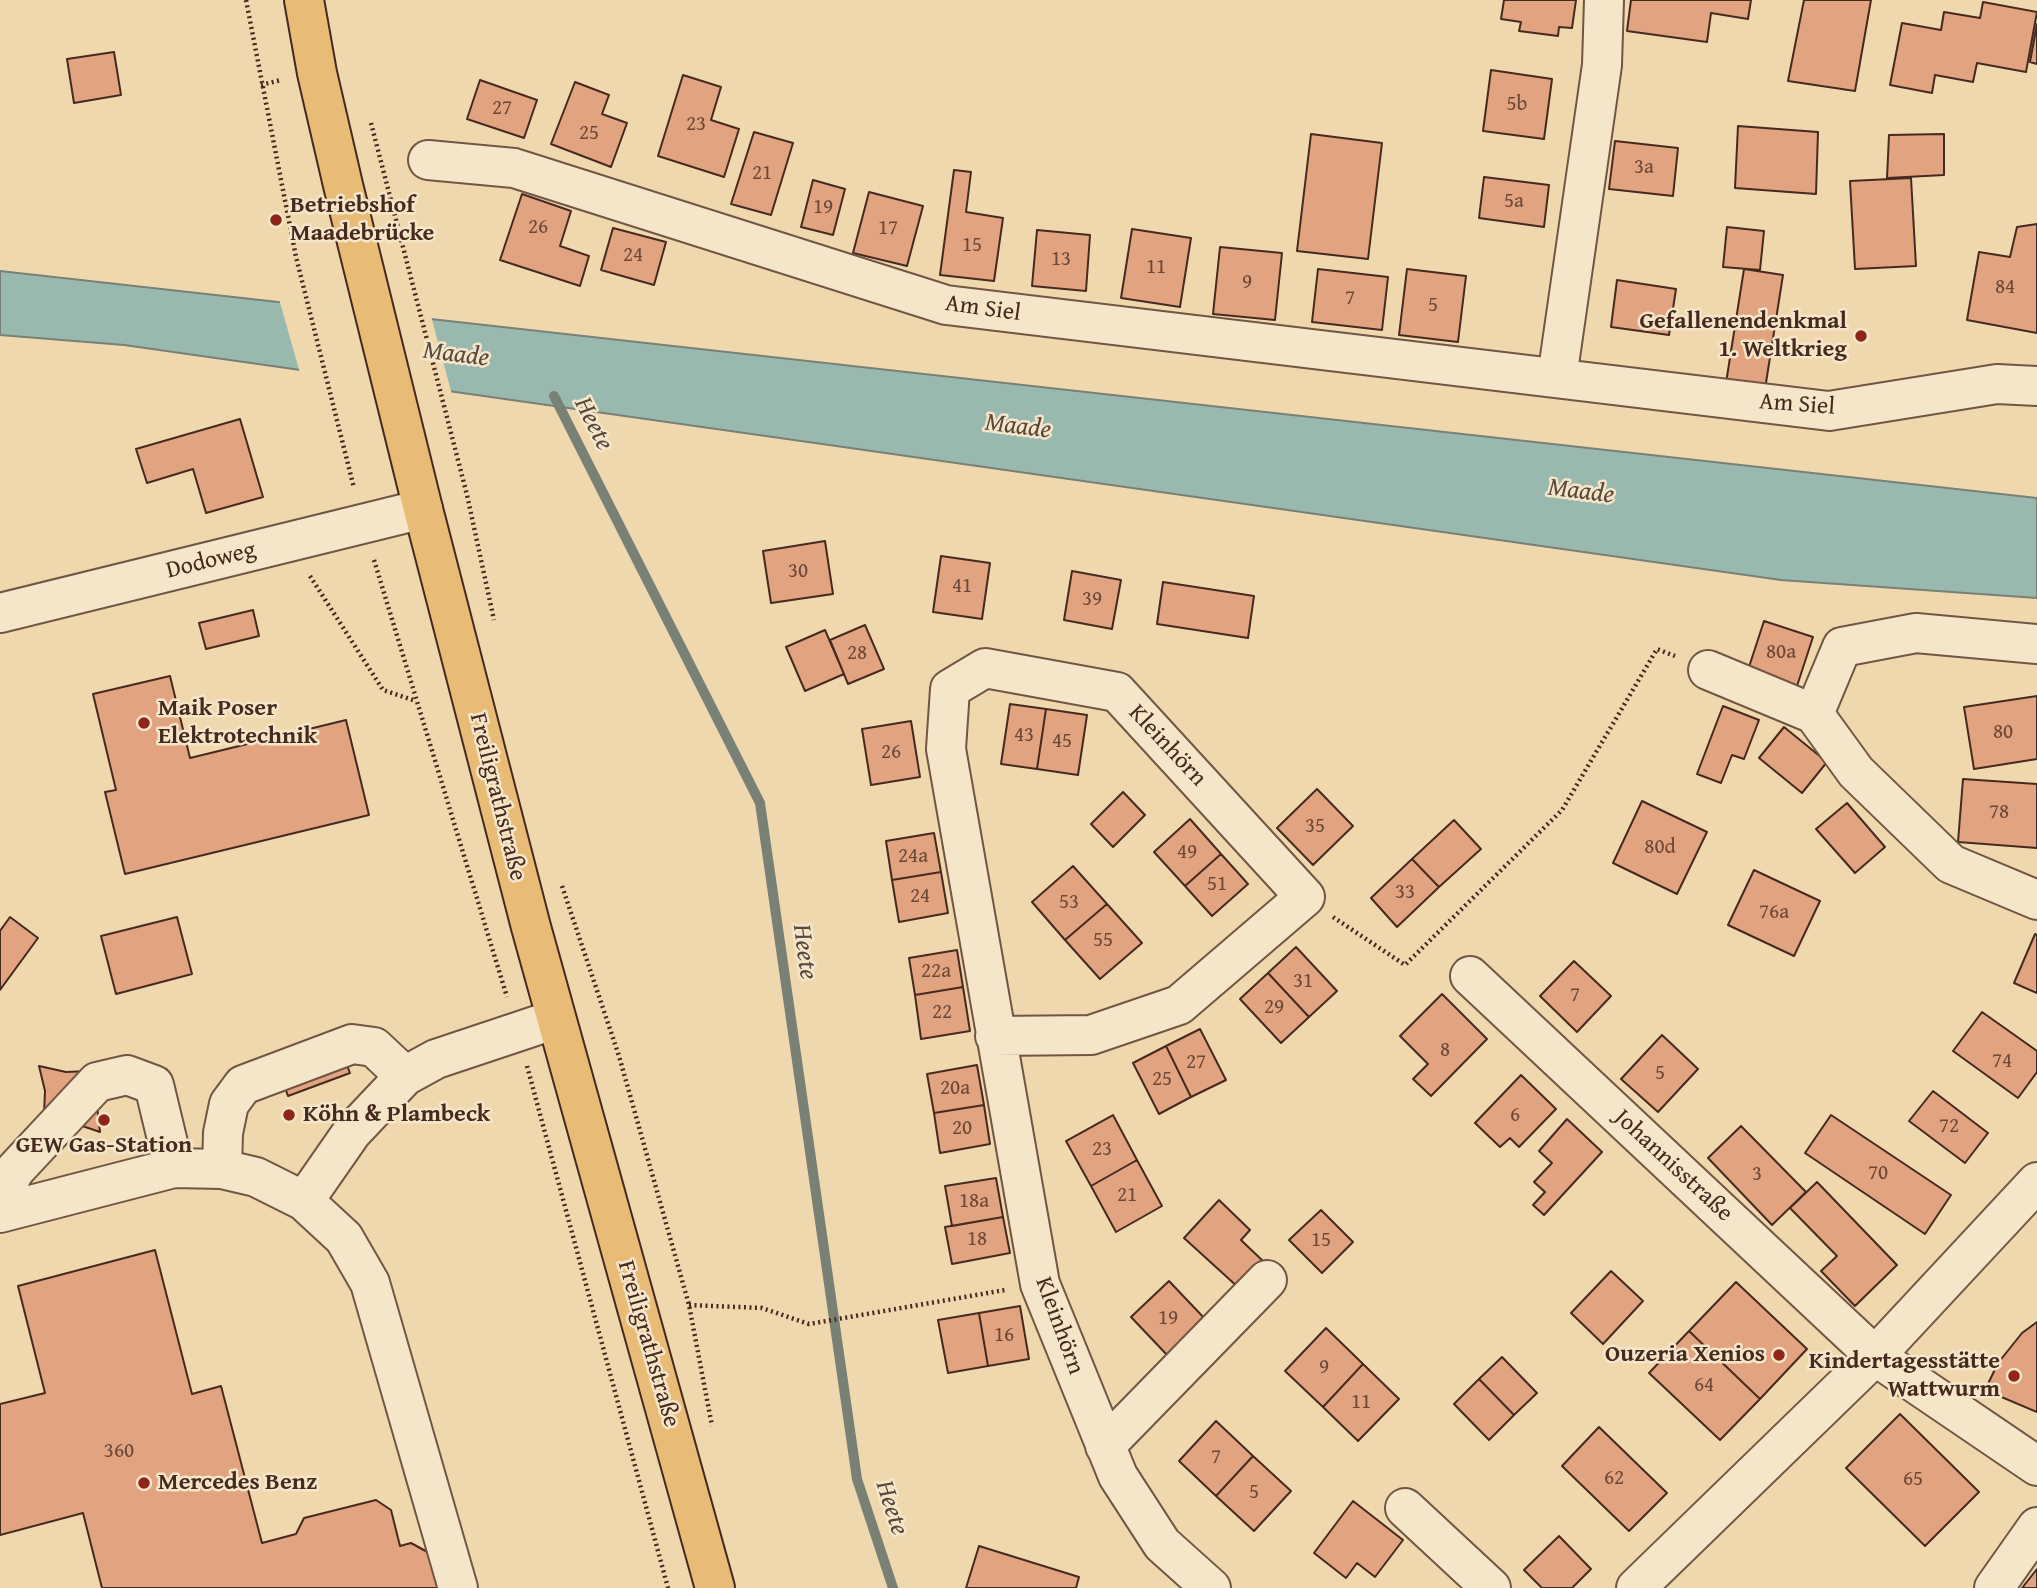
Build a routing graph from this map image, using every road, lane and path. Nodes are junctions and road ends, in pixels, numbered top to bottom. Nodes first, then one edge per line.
1 (246, 0) edge
2 (304, 0) edge
3 (1604, 0) edge
4 (428, 160) dead end
5 (383, 168) dead end
6 (1556, 379) junction
7 (2037, 386) edge
8 (423, 509) junction
9 (362, 523) junction
10 (288, 542) junction
11 (0, 613) edge
12 (496, 628) dead end
13 (2037, 644) edge
14 (1708, 670) joint
15 (417, 701) dead end
16 (1814, 714) junction
17 (562, 884) dead end
18 (1305, 897) junction
19 (2037, 900) edge
20 (1471, 976) dead end
21 (556, 1018) junction
22 (995, 1036) junction
23 (405, 1076) junction
24 (174, 1168) junction
25 (222, 1168) junction
26 (2037, 1182) edge
27 (0, 1197) edge
28 (304, 1201) junction
29 (0, 1213) edge
30 (1267, 1280) dead end
31 (1040, 1284) junction
32 (689, 1306) junction
33 (1875, 1356) junction
34 (715, 1438) dead end
35 (1105, 1446) junction
36 (2037, 1466) edge
37 (1405, 1508) dead end
38 (2037, 1527) edge
39 (458, 1588) edge
40 (715, 1588) edge
41 (1211, 1588) edge
42 (1491, 1588) edge
43 (1636, 1588) edge
44 (1994, 1588) edge

1 - 9 path
2 - 8 main road, Freiligrathstraße
3 - 6 street
4 - 6 street, Am Siel
5 - 12 path
6 - 7 street, Am Siel
8 - 9 street, Dodoweg
8 - 21 main road, Freiligrathstraße
9 - 10 street, Dodoweg
10 - 11 street, Dodoweg
10 - 15 path
13 - 16 street
14 - 16 street
14 - 18 path
16 - 19 street
17 - 32 path
18 - 22 street
18 - 22 street, Kleinhörn
20 - 33 street, Johannisstraße
21 - 23 street
21 - 40 main road, Freiligrathstraße
22 - 31 street, Kleinhörn
23 - 25 street
23 - 28 street
24 - 25 street
24 - 27 street
24 - 29 street
25 - 28 street
26 - 33 street
28 - 39 street
30 - 35 street
31 - 32 path
31 - 35 street, Kleinhörn
32 - 34 path
33 - 36 street, Johannisstraße
33 - 43 street
35 - 41 street, Kleinhörn
37 - 42 street
38 - 44 street

